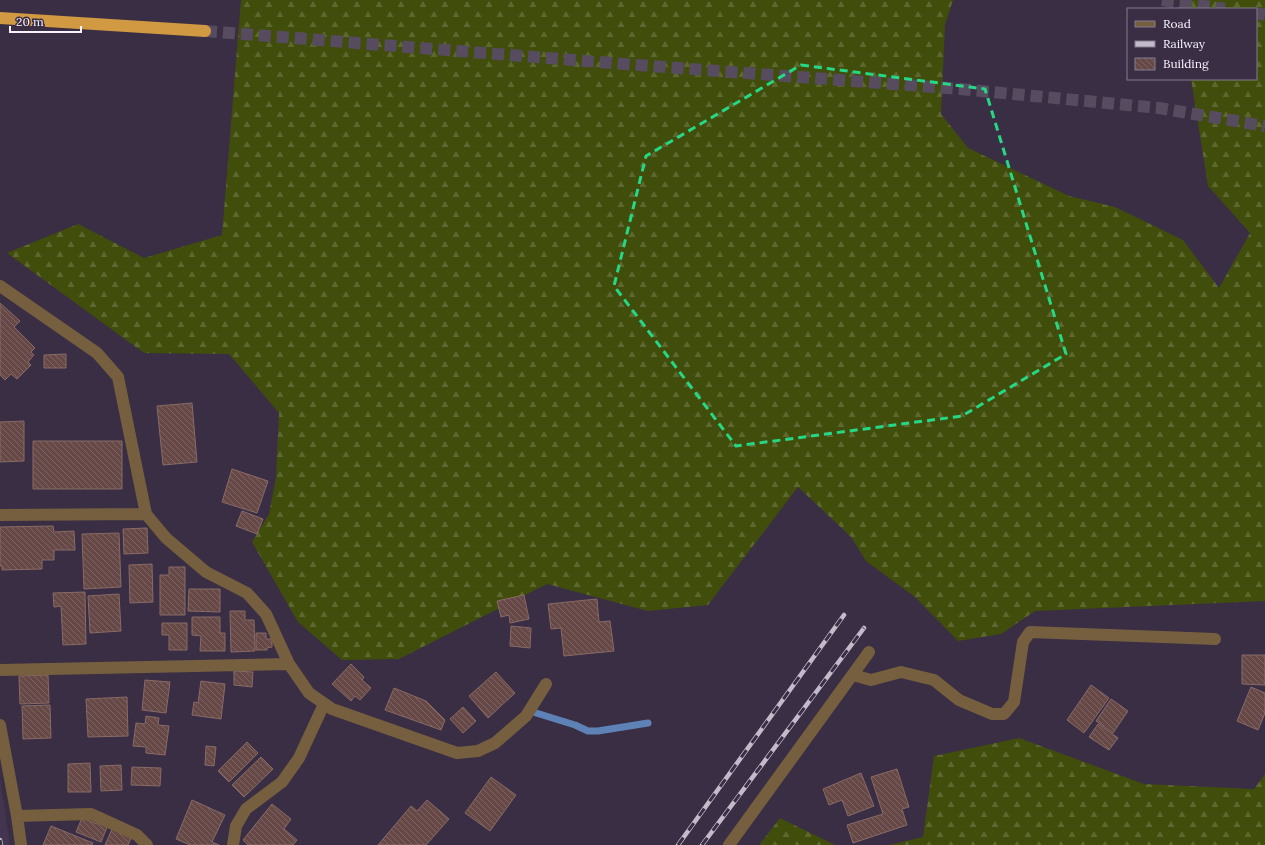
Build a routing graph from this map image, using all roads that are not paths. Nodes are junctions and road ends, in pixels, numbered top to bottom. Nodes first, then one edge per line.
1 (0, 18) edge
2 (205, 31) tunnel mouth
3 (0, 286) edge
4 (146, 514) junction
5 (0, 515) edge
6 (1215, 639) dead end
7 (869, 652) dead end
8 (289, 664) junction
9 (0, 670) edge
10 (854, 675) junction
11 (546, 684) dead end
12 (324, 704) junction
13 (0, 725) edge
14 (17, 816) junction
15 (21, 845) edge
16 (147, 845) edge
17 (233, 845) edge
18 (729, 845) edge

1 - 2 highway
3 - 4 street
4 - 5 street
4 - 8 street
6 - 10 street
7 - 10 street
8 - 9 street
8 - 12 street
10 - 18 street
11 - 12 street
12 - 17 street
13 - 14 street
14 - 15 street
14 - 16 street

